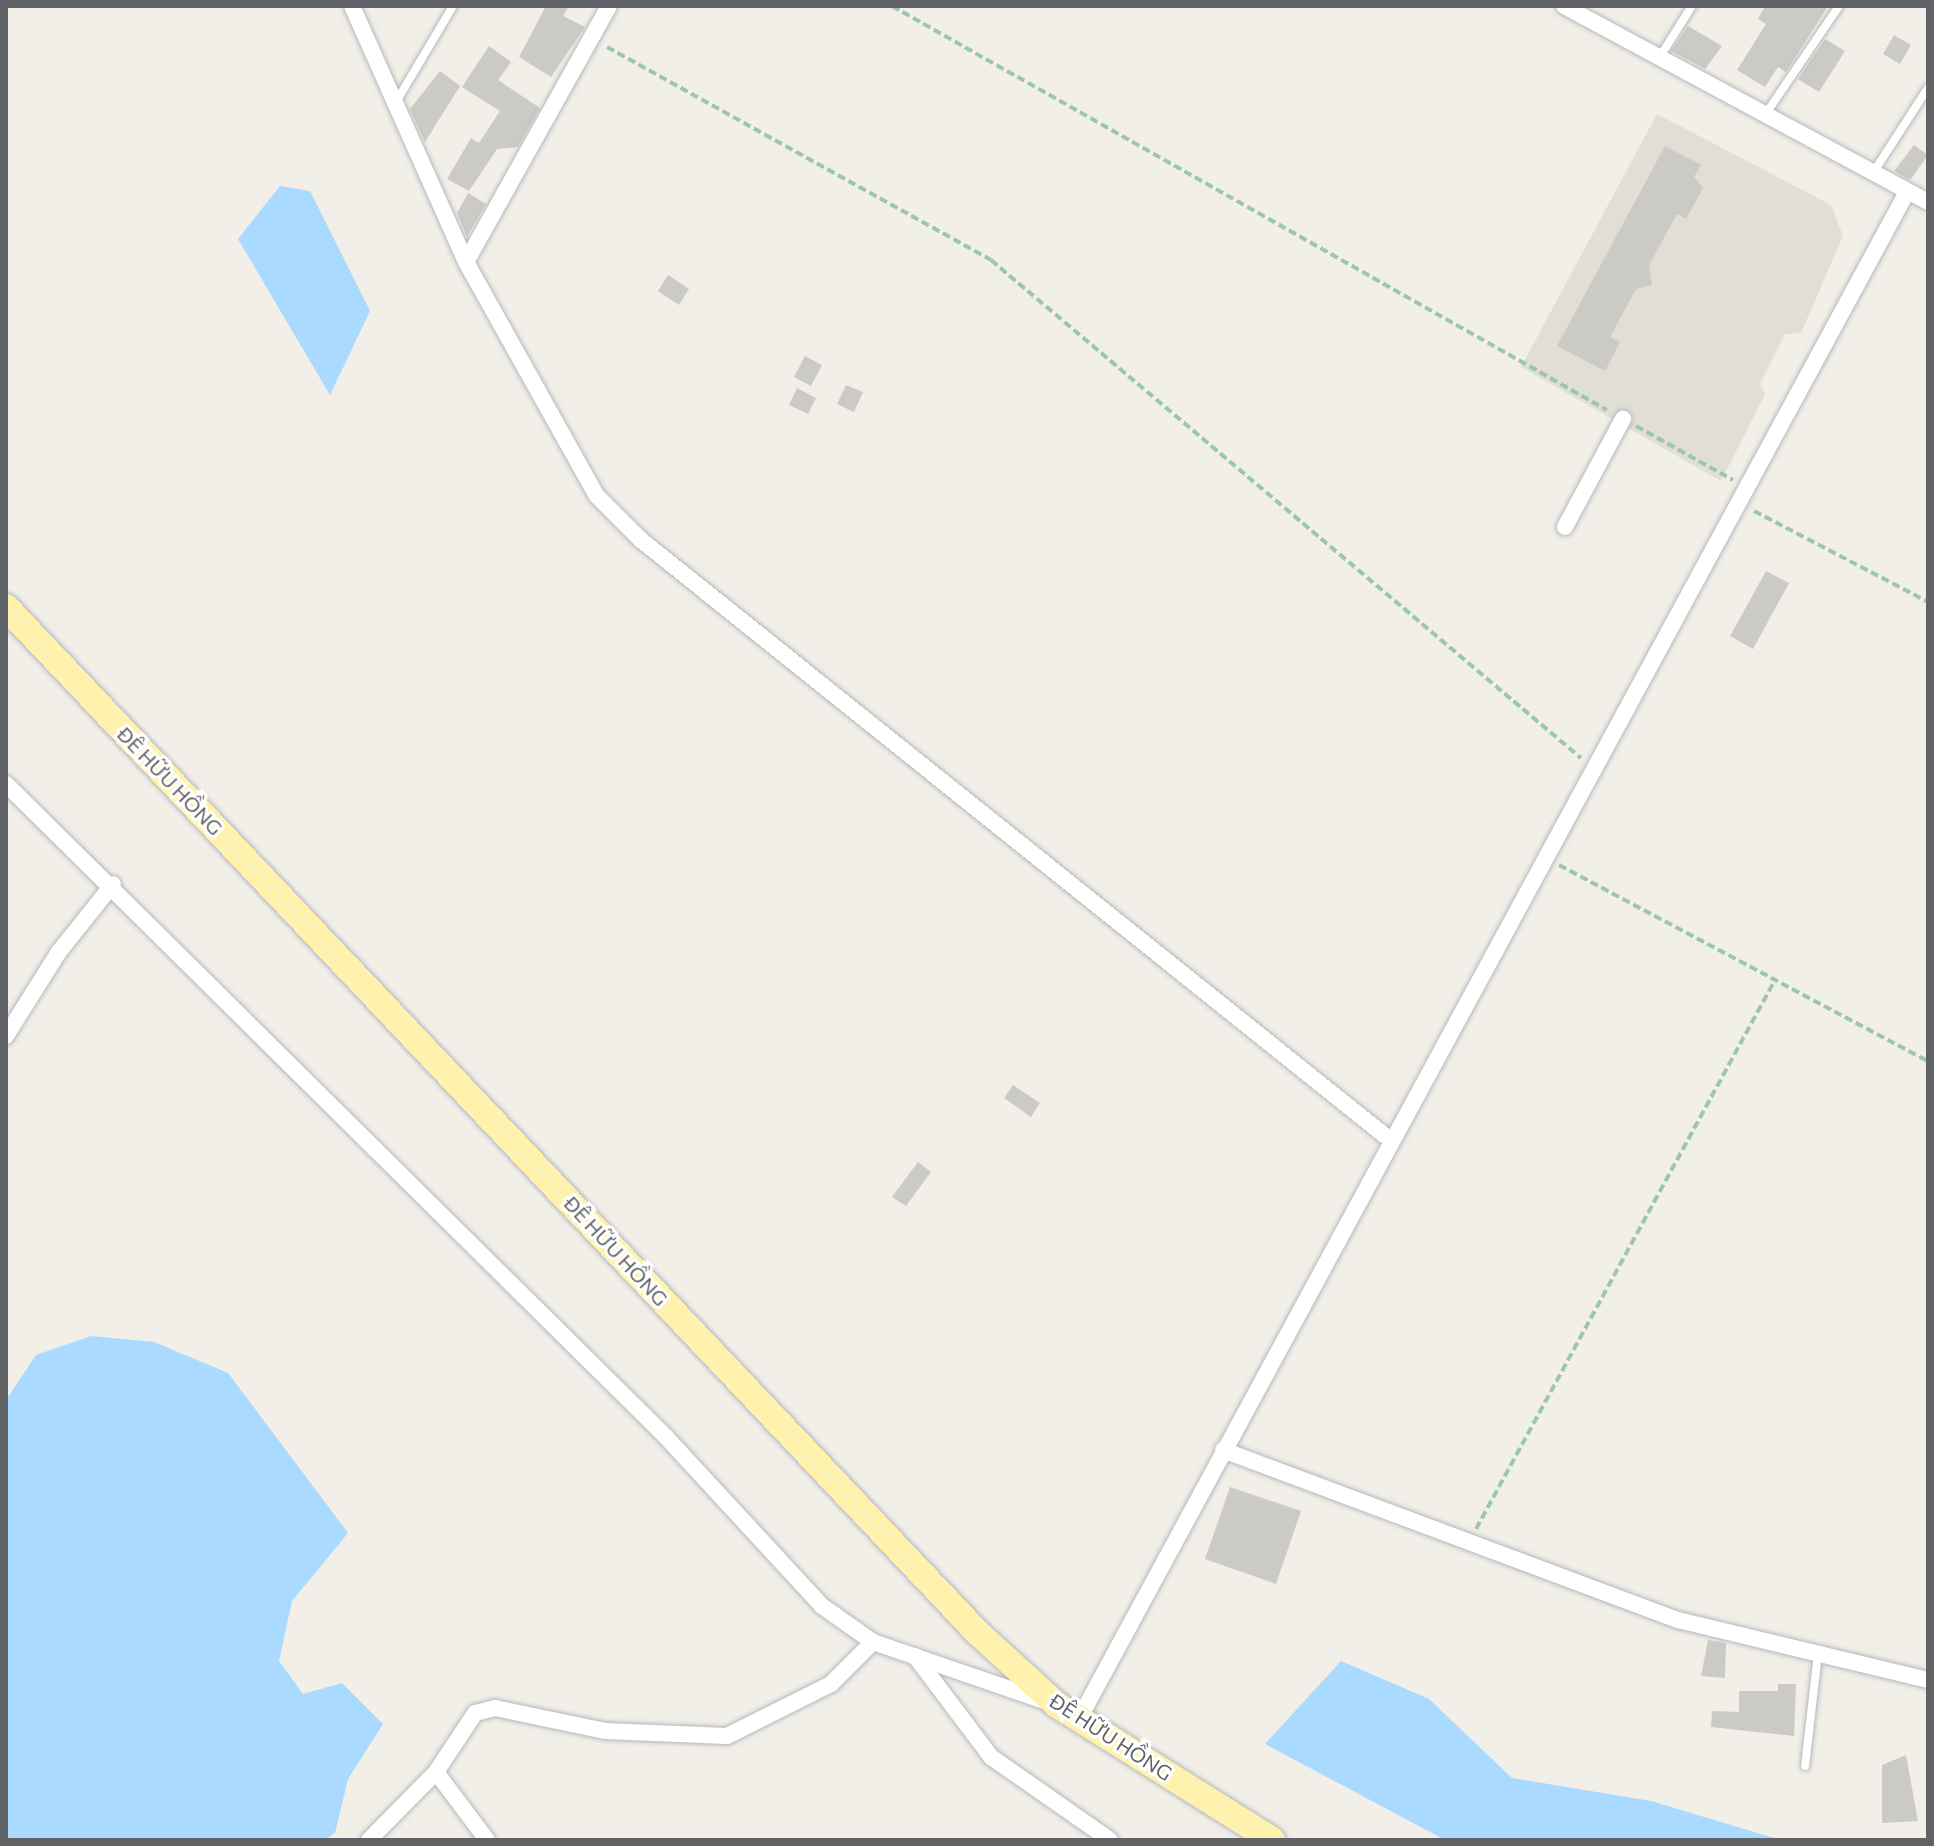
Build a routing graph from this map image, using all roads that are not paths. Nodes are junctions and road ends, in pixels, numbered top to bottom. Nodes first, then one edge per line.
1 (352, 6) edge
2 (453, 6) edge
3 (609, 6) edge
4 (1564, 6) edge
5 (1692, 6) edge
6 (1839, 6) edge
7 (1659, 58) junction
8 (1928, 88) edge
9 (395, 104) junction
10 (1765, 115) junction
11 (1873, 173) junction
12 (1907, 192) junction
13 (1928, 202) edge
14 (466, 262) junction
15 (1623, 419) road end
16 (1565, 527) dead end
17 (6, 607) edge
18 (10, 794) edge
19 (113, 884) junction
20 (6, 1036) edge
21 (1389, 1139) junction
22 (1223, 1450) junction
23 (873, 1642) junction
24 (1818, 1654) junction
25 (915, 1656) junction
26 (1928, 1680) edge
27 (1057, 1705) junction
28 (1079, 1719) junction
29 (1805, 1766) dead end
30 (436, 1772) junction
31 (369, 1840) edge
32 (487, 1840) edge
33 (1110, 1840) edge
34 (1272, 1840) edge

1 - 9 street
2 - 9 lane
3 - 14 street
4 - 7 street
5 - 7 lane
6 - 10 lane
7 - 10 street
8 - 11 lane
9 - 14 street
10 - 11 street
11 - 12 street
12 - 13 street
12 - 21 street
14 - 21 street
15 - 16 street
17 - 27 main road, ĐÊ HỮU HỒNG
18 - 19 street
19 - 20 street
19 - 23 street
21 - 22 street
22 - 24 street
22 - 28 street
23 - 25 street
23 - 30 street
24 - 26 street
24 - 29 lane
25 - 27 street
25 - 33 street
27 - 28 main road, ĐÊ HỮU HỒNG
28 - 34 main road, ĐÊ HỮU HỒNG
30 - 31 street
30 - 32 street

